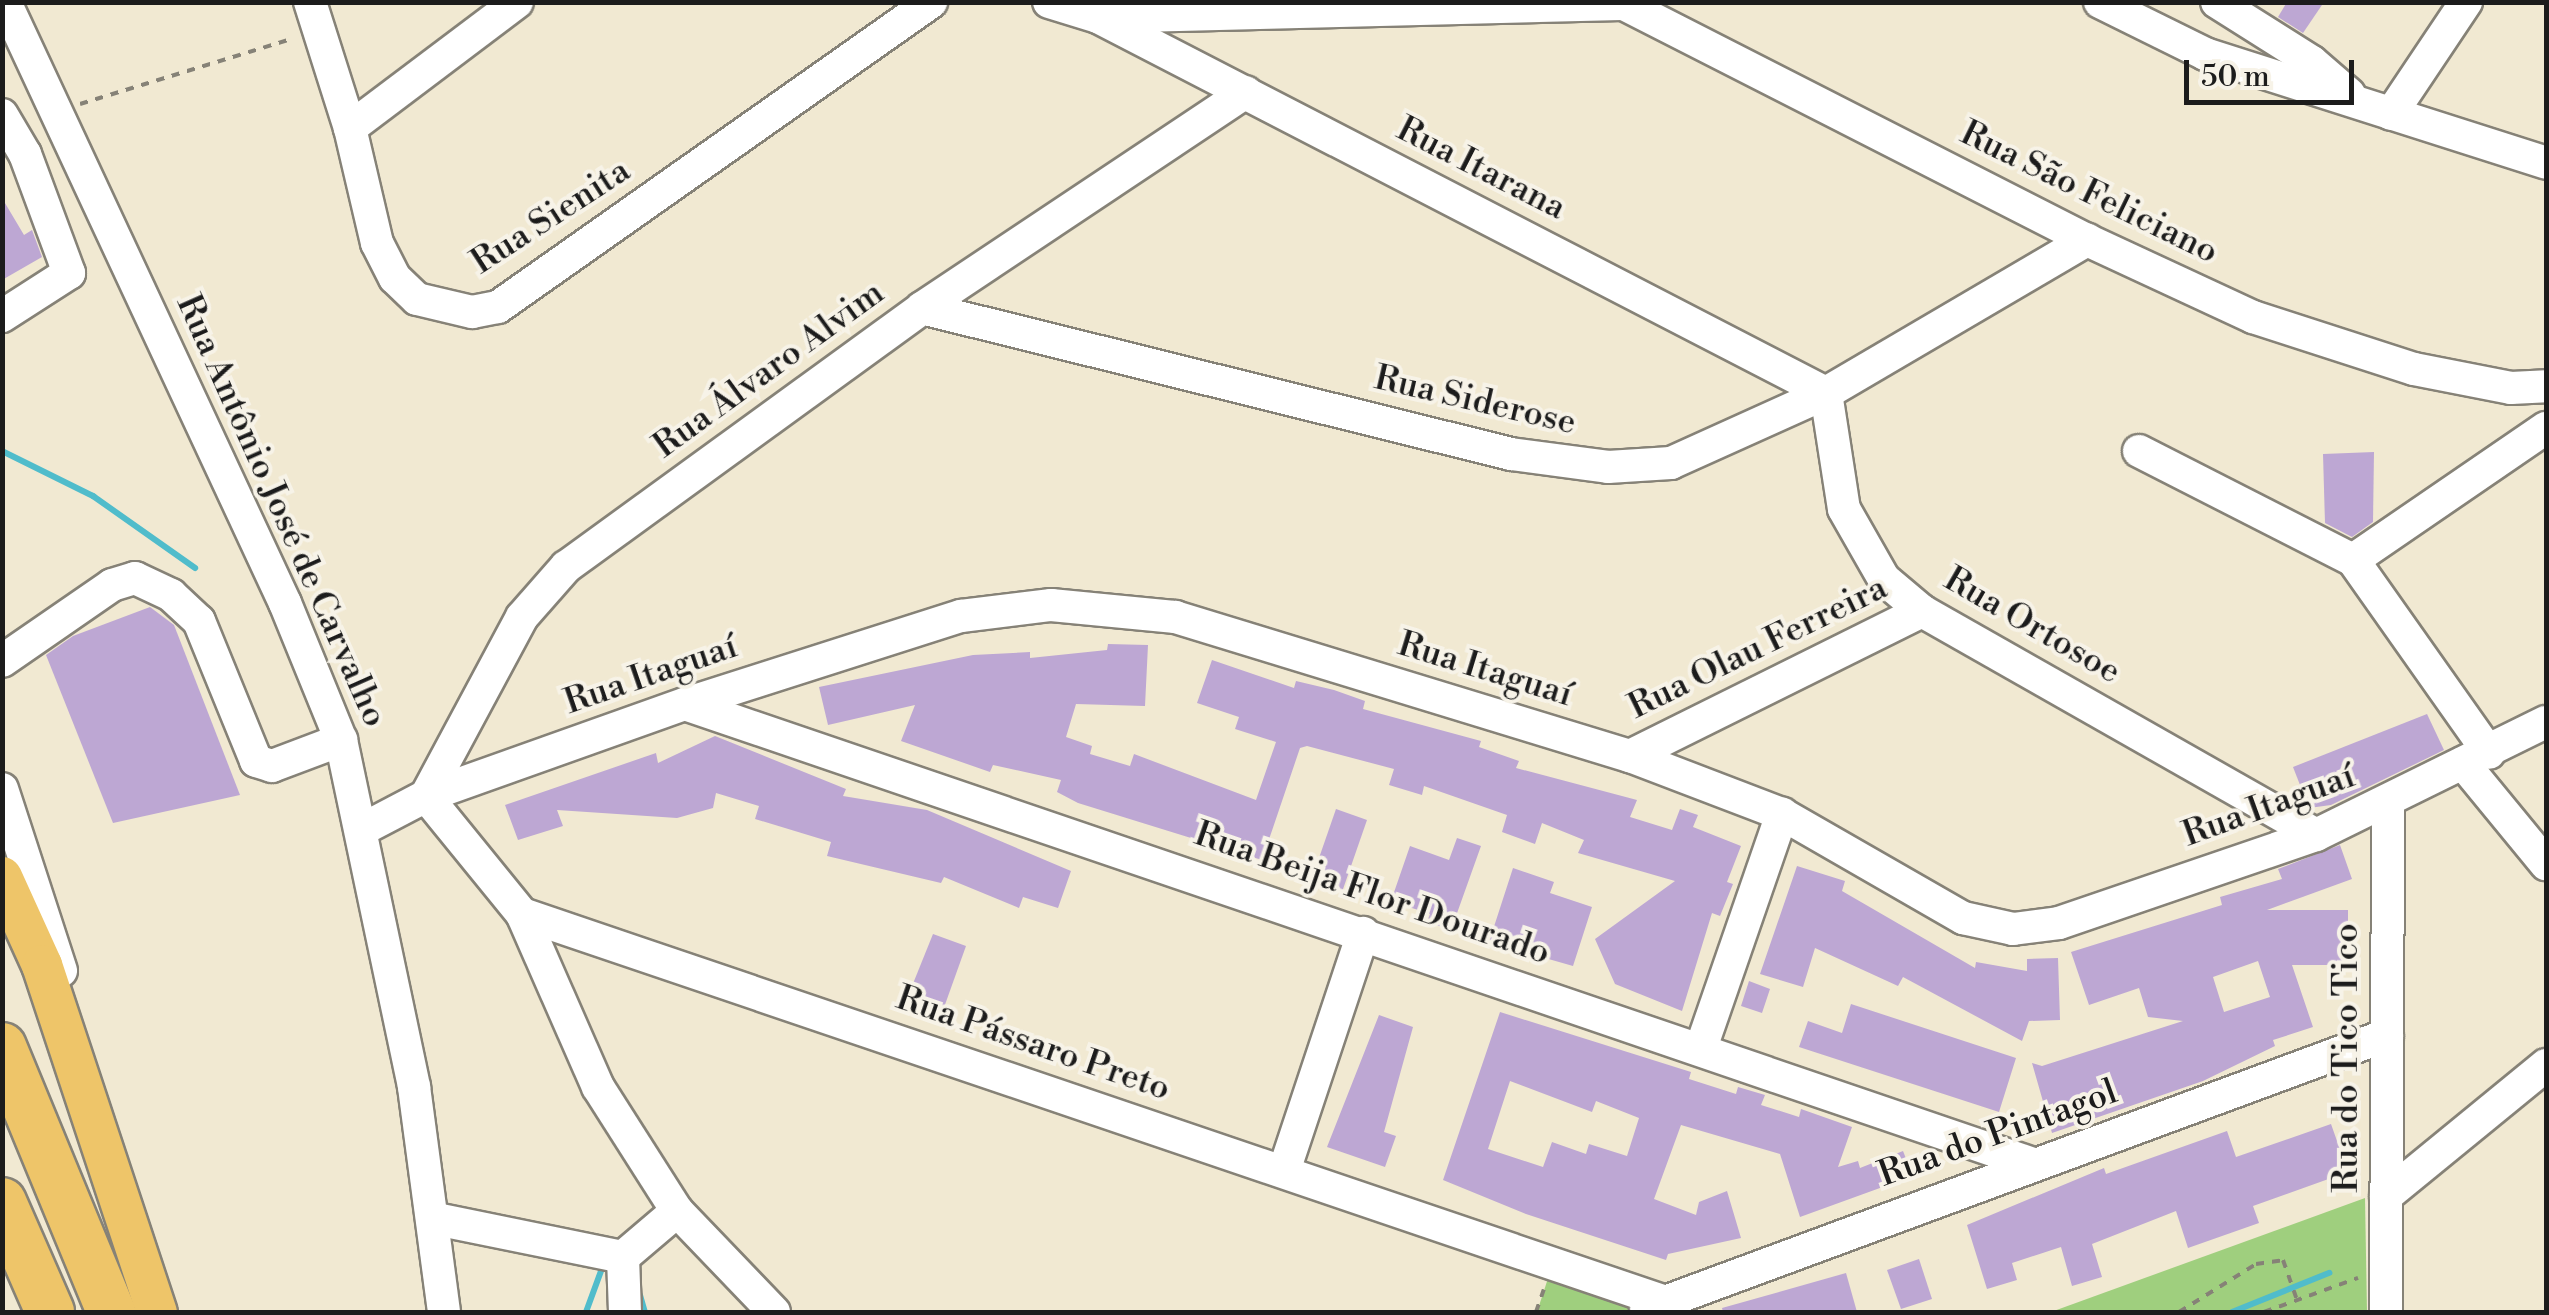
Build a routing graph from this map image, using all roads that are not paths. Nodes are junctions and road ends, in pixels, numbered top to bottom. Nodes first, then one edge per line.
1 (5, 2) edge
2 (516, 2) edge
3 (931, 2) edge
4 (1049, 2) edge
5 (2100, 2) edge
6 (2218, 2) edge
7 (2466, 2) edge
8 (1621, 3) edge
9 (315, 16) edge
10 (1098, 16) junction
11 (1246, 92) junction
12 (2359, 104) junction
13 (2391, 114) junction
14 (2, 115) edge
15 (350, 128) junction
16 (2546, 163) edge
17 (2087, 240) junction
18 (922, 308) junction
19 (2, 316) edge
20 (2546, 386) edge
21 (1826, 394) junction
22 (2546, 428) edge
23 (2140, 451) dead end
24 (2353, 560) junction
25 (1922, 611) junction
26 (2, 661) edge
27 (686, 704) junction
28 (2546, 722) edge
29 (341, 740) junction
30 (1630, 756) junction
31 (2476, 758) junction
32 (2, 789) edge
33 (426, 796) junction
34 (2388, 804) junction
35 (1782, 814) junction
36 (365, 828) junction
37 (2316, 835) junction
38 (2546, 864) edge
39 (2, 877) edge
40 (522, 914) junction
41 (1363, 933) junction
42 (66, 1034) junction
43 (2387, 1035) junction
44 (2, 1048) edge
45 (1701, 1048) junction
46 (2546, 1065) edge
47 (2032, 1164) junction
48 (1284, 1170) junction
49 (2386, 1196) junction
50 (2, 1202) edge
51 (677, 1211) junction
52 (436, 1218) junction
53 (623, 1257) junction
54 (1650, 1307) edge
55 (50, 1312) edge
56 (111, 1312) edge
57 (157, 1312) edge
58 (444, 1312) edge
59 (625, 1312) edge
60 (774, 1312) edge
61 (2386, 1312) edge

1 - 29 street, Rua Antônio José de Carvalho
2 - 15 street
3 - 15 street, Rua Sienita
4 - 10 street
5 - 12 street
6 - 12 street
7 - 13 street
8 - 10 street
8 - 17 street, Rua São Feliciano
9 - 15 street, Rua Sienita
10 - 11 street, Rua Itarana
11 - 18 street, Rua Álvaro Alvim
11 - 21 street, Rua Itarana
12 - 13 street
13 - 16 street
14 - 19 street
17 - 20 street, Rua São Feliciano
17 - 21 street, Rua Siderose
18 - 21 street, Rua Siderose
18 - 33 street, Rua Álvaro Alvim
21 - 25 street, Rua Ortosoe
22 - 24 street
23 - 24 street
24 - 31 street
25 - 30 street, Rua Olau Ferreira
25 - 37 street, Rua Ortosoe
26 - 29 street
27 - 30 street, Rua Itaguaí
27 - 33 street, Rua Itaguaí
27 - 41 street, Rua Beija Flor Dourado
28 - 31 street, Rua Itaguaí
29 - 36 street, Rua Antônio José de Carvalho
30 - 35 street, Rua Itaguaí
31 - 34 street, Rua Itaguaí
31 - 38 street
32 - 42 street
33 - 36 street, Rua Itaguaí
33 - 40 street
34 - 37 street, Rua Itaguaí
34 - 43 street, Rua do Tico Tico
35 - 37 street, Rua Itaguaí
35 - 45 street
36 - 52 street, Rua Antônio José de Carvalho
39 - 42 main road
40 - 48 street, Rua Pássaro Preto
40 - 51 street
41 - 45 street, Rua Beija Flor Dourado
41 - 48 street
42 - 57 main road
43 - 47 street, Rua do Pintagol
43 - 49 street, Rua do Tico Tico
44 - 56 highway
45 - 47 street, Rua Beija Flor Dourado
46 - 49 street
47 - 54 street, Rua do Pintagol
48 - 54 street, Rua Pássaro Preto
49 - 61 street, Rua do Tico Tico
50 - 55 highway
51 - 53 street
51 - 60 street
52 - 53 street
52 - 58 street, Rua Antônio José de Carvalho
53 - 59 street

